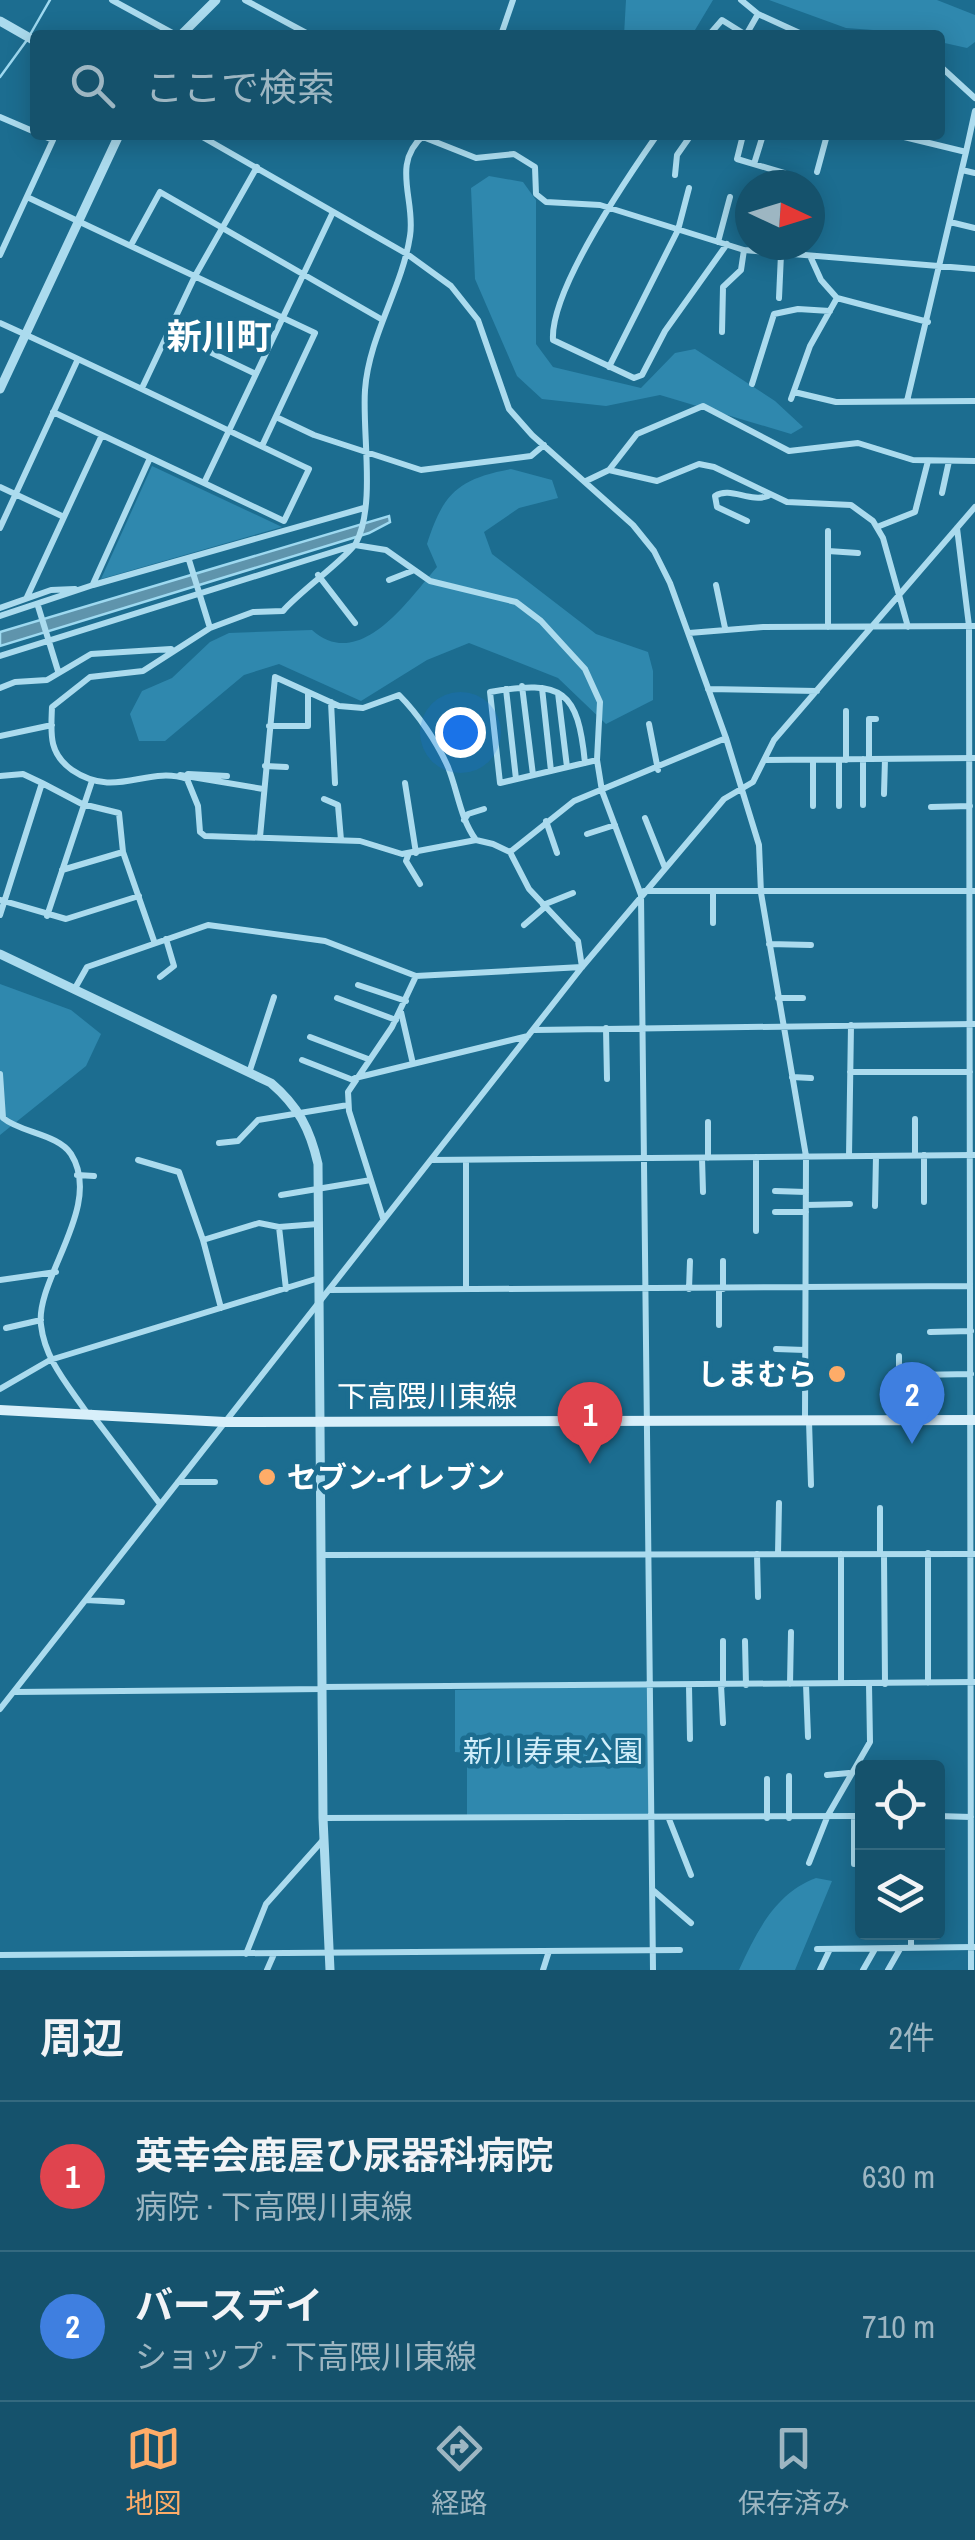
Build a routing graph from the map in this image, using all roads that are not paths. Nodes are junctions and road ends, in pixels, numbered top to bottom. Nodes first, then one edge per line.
1 (112, 0) edge
2 (216, 0) edge
3 (245, 0) edge
4 (513, 0) edge
5 (741, 0) edge
6 (758, 14) junction
7 (0, 21) edge
8 (169, 30) edge
9 (183, 30) edge
10 (301, 30) edge
11 (503, 30) edge
12 (713, 30) edge
13 (738, 30) edge
14 (749, 30) edge
15 (793, 30) edge
16 (30, 38) edge
17 (945, 71) edge
18 (975, 98) edge
19 (975, 111) edge
20 (0, 117) edge
21 (30, 130) edge
22 (53, 140) edge
23 (117, 140) edge
24 (208, 140) edge
25 (420, 140) edge
26 (433, 140) edge
27 (653, 140) edge
28 (687, 140) edge
29 (742, 140) edge
30 (761, 140) edge
31 (826, 140) edge
32 (917, 140) edge
33 (966, 152) junction
34 (754, 164) junction
35 (257, 168) junction
36 (774, 170) edge
37 (817, 170) edge
38 (962, 170) junction
39 (975, 174) edge
40 (675, 175) dead end
41 (689, 188) dead end
42 (27, 197) junction
43 (730, 197) dead end
44 (606, 207) junction
45 (333, 212) junction
46 (79, 222) junction
47 (950, 222) junction
48 (222, 228) junction
49 (975, 228) edge
50 (678, 230) junction
51 (722, 243) junction
52 (130, 245) junction
53 (735, 247) edge
54 (407, 254) junction
55 (0, 255) edge
56 (825, 258) edge
57 (742, 260) edge
58 (780, 260) edge
59 (811, 260) edge
60 (975, 269) edge
61 (940, 270) junction
62 (303, 274) junction
63 (195, 276) junction
64 (779, 298) dead end
65 (837, 298) junction
66 (737, 306) dead end
67 (725, 310) junction
68 (830, 311) junction
69 (283, 317) junction
70 (381, 319) junction
71 (928, 322) junction
72 (0, 323) edge
73 (168, 332) junction
74 (722, 332) dead end
75 (26, 334) junction
76 (78, 359) junction
77 (609, 367) junction
78 (256, 374) junction
79 (752, 384) dead end
80 (142, 388) junction
81 (0, 389) edge
82 (975, 400) edge
83 (907, 401) junction
84 (54, 412) junction
85 (276, 417) junction
86 (229, 430) junction
87 (102, 435) junction
88 (544, 445) junction
89 (262, 446) junction
90 (366, 453) junction
91 (150, 458) junction
92 (975, 460) edge
93 (928, 461) junction
94 (949, 461) junction
95 (609, 470) junction
96 (586, 480) junction
97 (204, 483) junction
98 (0, 487) edge
99 (942, 493) dead end
100 (16, 494) junction
101 (769, 495) junction
102 (974, 509) edge
103 (364, 511) junction
104 (64, 517) junction
105 (747, 521) dead end
106 (287, 524) junction
107 (876, 527) junction
108 (0, 528) edge
109 (957, 528) junction
110 (828, 531) dead end
111 (356, 542) junction
112 (828, 550) junction
113 (858, 553) dead end
114 (975, 561) edge
115 (961, 562) junction
116 (190, 564) junction
117 (413, 571) junction
118 (318, 575) junction
119 (389, 580) dead end
120 (93, 585) junction
121 (716, 585) dead end
122 (82, 589) junction
123 (198, 593) junction
124 (901, 594) junction
125 (27, 597) junction
126 (0, 608) edge
127 (39, 610) junction
128 (0, 616) edge
129 (355, 623) dead end
130 (972, 626) edge
131 (828, 627) junction
132 (873, 627) junction
133 (908, 627) junction
134 (210, 628) junction
135 (725, 628) junction
136 (689, 634) junction
137 (48, 640) junction
138 (172, 649) junction
139 (0, 656) edge
140 (58, 671) junction
141 (522, 686) junction
142 (0, 688) edge
143 (542, 688) junction
144 (506, 689) junction
145 (708, 689) junction
146 (818, 691) junction
147 (558, 692) junction
148 (308, 693) junction
149 (331, 702) junction
150 (846, 711) dead end
151 (972, 715) edge
152 (876, 719) dead end
153 (649, 724) dead end
154 (52, 725) junction
155 (270, 726) junction
156 (0, 736) edge
157 (726, 738) junction
158 (972, 758) edge
159 (884, 759) junction
160 (598, 760) junction
161 (765, 760) junction
162 (813, 760) junction
163 (842, 760) junction
164 (866, 760) junction
165 (585, 763) junction
166 (265, 766) junction
167 (567, 767) junction
168 (286, 768) dead end
169 (658, 770) junction
170 (551, 771) junction
171 (174, 775) junction
172 (186, 775) junction
173 (533, 775) junction
174 (0, 776) edge
175 (226, 776) dead end
176 (516, 779) junction
177 (92, 781) junction
178 (334, 782) dead end
179 (42, 783) junction
180 (405, 783) dead end
181 (263, 788) junction
182 (741, 788) junction
183 (602, 791) junction
184 (884, 794) dead end
185 (324, 798) dead end
186 (82, 804) junction
187 (863, 805) dead end
188 (813, 806) dead end
189 (838, 806) dead end
190 (970, 806) junction
191 (931, 807) dead end
192 (484, 809) dead end
193 (645, 818) dead end
194 (546, 821) junction
195 (464, 822) junction
196 (615, 825) junction
197 (587, 834) dead end
198 (260, 837) junction
199 (341, 840) junction
200 (476, 840) junction
201 (123, 852) junction
202 (510, 852) junction
203 (412, 853) junction
204 (557, 853) dead end
205 (665, 868) junction
206 (62, 870) junction
207 (420, 884) dead end
208 (973, 891) edge
209 (761, 892) junction
210 (573, 893) dead end
211 (642, 893) junction
212 (713, 893) junction
213 (139, 896) junction
214 (2, 901) edge
215 (544, 906) junction
216 (0, 915) edge
217 (47, 916) junction
218 (714, 923) dead end
219 (524, 925) dead end
220 (166, 939) junction
221 (154, 941) junction
222 (769, 944) junction
223 (811, 945) dead end
224 (0, 954) edge
225 (582, 967) junction
226 (416, 976) junction
227 (160, 977) dead end
228 (358, 985) dead end
229 (73, 992) junction
230 (274, 997) dead end
231 (336, 998) dead end
232 (778, 998) junction
233 (804, 998) dead end
234 (406, 1001) junction
235 (401, 1010) junction
236 (396, 1020) junction
237 (973, 1024) edge
238 (851, 1025) junction
239 (782, 1026) junction
240 (606, 1028) junction
241 (641, 1028) junction
242 (531, 1033) junction
243 (310, 1037) dead end
244 (368, 1059) junction
245 (302, 1060) dead end
246 (412, 1064) junction
247 (850, 1072) junction
248 (970, 1072) junction
249 (249, 1073) junction
250 (0, 1074) edge
251 (792, 1077) junction
252 (811, 1078) dead end
253 (354, 1079) junction
254 (607, 1079) dead end
255 (348, 1104) junction
256 (302, 1115) junction
257 (916, 1119) dead end
258 (708, 1122) dead end
259 (219, 1143) dead end
260 (972, 1155) edge
261 (806, 1156) junction
262 (850, 1156) junction
263 (876, 1156) junction
264 (919, 1156) junction
265 (756, 1157) junction
266 (644, 1158) junction
267 (706, 1158) junction
268 (138, 1160) dead end
269 (430, 1160) junction
270 (466, 1160) junction
271 (77, 1175) junction
272 (94, 1176) dead end
273 (371, 1180) junction
274 (318, 1188) junction
275 (702, 1192) dead end
276 (775, 1192) dead end
277 (806, 1192) junction
278 (281, 1195) dead end
279 (924, 1202) dead end
280 (850, 1204) dead end
281 (876, 1206) dead end
282 (806, 1208) junction
283 (775, 1212) dead end
284 (383, 1218) junction
285 (318, 1224) junction
286 (279, 1227) junction
287 (756, 1231) dead end
288 (203, 1240) junction
289 (690, 1261) dead end
290 (723, 1261) dead end
291 (56, 1272) junction
292 (318, 1278) junction
293 (0, 1280) edge
294 (286, 1288) junction
295 (806, 1288) junction
296 (689, 1289) junction
297 (721, 1289) junction
298 (329, 1290) junction
299 (466, 1290) junction
300 (646, 1290) junction
301 (972, 1292) edge
302 (318, 1304) junction
303 (221, 1308) junction
304 (40, 1320) junction
305 (718, 1325) dead end
306 (6, 1328) dead end
307 (971, 1331) junction
308 (930, 1332) dead end
309 (776, 1349) dead end
310 (805, 1350) junction
311 (899, 1356) dead end
312 (50, 1360) junction
313 (914, 1374) dead end
314 (971, 1374) junction
315 (0, 1388) edge
316 (0, 1410) edge
317 (89, 1413) junction
318 (973, 1420) edge
319 (646, 1421) junction
320 (807, 1421) junction
321 (899, 1421) junction
322 (224, 1422) junction
323 (320, 1422) junction
324 (177, 1482) junction
325 (215, 1482) dead end
326 (810, 1485) dead end
327 (779, 1503) dead end
328 (160, 1504) junction
329 (880, 1508) dead end
330 (928, 1553) junction
331 (649, 1554) junction
332 (757, 1554) junction
333 (778, 1554) junction
334 (841, 1554) junction
335 (882, 1554) junction
336 (974, 1554) edge
337 (321, 1555) junction
338 (758, 1596) dead end
339 (84, 1600) junction
340 (122, 1602) dead end
341 (791, 1632) dead end
342 (723, 1641) dead end
343 (745, 1641) dead end
344 (928, 1682) junction
345 (974, 1682) edge
346 (841, 1683) junction
347 (790, 1684) junction
348 (806, 1684) junction
349 (869, 1684) junction
350 (885, 1684) junction
351 (722, 1685) junction
352 (746, 1685) junction
353 (651, 1686) junction
354 (689, 1686) junction
355 (322, 1688) junction
356 (12, 1692) junction
357 (0, 1709) edge
358 (722, 1724) dead end
359 (808, 1737) dead end
360 (690, 1739) dead end
361 (851, 1773) junction
362 (827, 1775) dead end
363 (790, 1776) dead end
364 (768, 1780) dead end
365 (828, 1816) junction
366 (855, 1816) edge
367 (945, 1816) edge
368 (970, 1817) junction
369 (324, 1818) junction
370 (767, 1818) junction
371 (789, 1818) junction
372 (653, 1819) junction
373 (669, 1819) junction
374 (324, 1839) junction
375 (855, 1850) edge
376 (810, 1862) dead end
377 (854, 1864) dead end
378 (691, 1875) dead end
379 (653, 1890) junction
380 (691, 1923) dead end
381 (911, 1940) edge
382 (911, 1947) junction
383 (973, 1947) edge
384 (817, 1948) dead end
385 (830, 1948) junction
386 (876, 1948) junction
387 (901, 1948) junction
388 (680, 1950) dead end
389 (549, 1951) junction
390 (653, 1951) junction
391 (330, 1953) junction
392 (246, 1954) junction
393 (274, 1954) junction
394 (0, 1955) edge
395 (267, 1970) edge
396 (330, 1970) edge
397 (543, 1970) edge
398 (653, 1970) edge
399 (820, 1970) edge
400 (863, 1970) edge
401 (888, 1970) edge
402 (971, 1970) edge

1 - 8 street
2 - 9 street
3 - 10 street
4 - 11 street
5 - 6 street
6 - 14 street
6 - 15 street
7 - 16 street
12 - 13 street
17 - 18 street
19 - 33 street
20 - 21 street
22 - 42 street
23 - 46 street
24 - 35 street
25 - 54 street
26 - 44 street
27 - 44 street
28 - 40 street
29 - 34 street
30 - 34 street
31 - 37 street
32 - 33 street
33 - 38 street
34 - 36 street
35 - 45 street
35 - 48 street
38 - 39 street
38 - 47 street
41 - 50 street
42 - 46 street
42 - 55 street
43 - 51 street
44 - 50 street
44 - 77 street
45 - 54 street
45 - 62 street
46 - 52 street
46 - 75 street
47 - 49 street
47 - 61 street
48 - 52 street
48 - 62 street
48 - 63 street
50 - 51 street
50 - 77 street
51 - 53 street
51 - 77 street
52 - 63 street
54 - 70 street
54 - 88 street
56 - 61 street
57 - 67 street
58 - 64 street
59 - 65 street
60 - 61 street
61 - 71 street
62 - 69 street
62 - 70 street
63 - 69 street
63 - 73 street
65 - 68 street
65 - 71 street
66 - 67 street
67 - 74 street
68 - 79 street
68 - 83 street
69 - 78 street
69 - 85 street
70 - 90 street
71 - 83 street
72 - 75 street
73 - 78 street
73 - 80 street
75 - 76 street
75 - 81 street
76 - 80 street
76 - 84 street
78 - 86 street
80 - 86 street
82 - 83 street
84 - 87 street
84 - 100 street
85 - 89 street
85 - 90 street
86 - 89 street
86 - 97 street
87 - 91 street
87 - 104 street
88 - 90 street
88 - 96 street
89 - 106 street
90 - 103 street
91 - 97 street
91 - 120 street
92 - 94 street
93 - 94 street
93 - 95 street
93 - 107 street
94 - 99 street
95 - 96 street
95 - 101 street
96 - 136 street
97 - 106 street
98 - 100 street
100 - 104 street
100 - 108 street
101 - 105 street
101 - 107 street
102 - 109 street
103 - 106 street
103 - 111 street
104 - 125 street
106 - 116 street
107 - 124 street
109 - 115 street
109 - 124 street
110 - 112 street
111 - 117 street
111 - 118 street
111 - 123 street
112 - 113 street
112 - 131 street
114 - 115 street
115 - 130 street
116 - 120 street
116 - 123 street
117 - 119 street
117 - 160 street
118 - 129 street
118 - 134 street
120 - 122 street
121 - 135 street
122 - 125 street
122 - 127 street
123 - 134 street
123 - 137 street
124 - 132 street
124 - 133 street
125 - 126 street
127 - 128 street
127 - 137 street
130 - 133 street
130 - 151 street
131 - 132 street
131 - 135 street
132 - 133 street
132 - 146 street
134 - 138 street
135 - 136 street
136 - 145 street
137 - 139 street
137 - 140 street
138 - 140 street
138 - 154 street
140 - 142 street
141 - 143 street
141 - 144 street
141 - 173 street
143 - 147 street
143 - 170 street
144 - 176 street
144 - 176 street
145 - 146 street
145 - 157 street
146 - 161 street
147 - 165 street
147 - 167 street
148 - 149 street
148 - 155 street
148 - 155 street
149 - 178 street
149 - 195 street
150 - 163 street
151 - 158 street
152 - 164 street
153 - 169 street
154 - 156 street
154 - 177 street
155 - 166 street
157 - 169 street
157 - 182 street
158 - 159 street
158 - 190 street
159 - 164 street
159 - 184 street
160 - 165 street
160 - 183 street
161 - 162 street
161 - 182 street
162 - 163 street
162 - 188 street
163 - 164 street
163 - 189 street
164 - 187 street
165 - 167 street
166 - 168 street
166 - 181 street
167 - 170 street
169 - 183 street
170 - 173 street
171 - 172 street
171 - 177 street
171 - 198 street
172 - 175 street
172 - 181 street
173 - 176 street
174 - 179 street
177 - 186 street
179 - 186 street
179 - 214 street
180 - 203 street
181 - 198 street
182 - 205 street
182 - 209 street
183 - 194 street
183 - 196 street
185 - 199 street
186 - 201 street
186 - 206 street
190 - 191 street
190 - 208 street
192 - 195 street
193 - 205 street
194 - 202 street
194 - 204 street
195 - 200 street
196 - 197 street
196 - 211 street
198 - 199 street
199 - 203 street
200 - 202 street
200 - 203 street
201 - 206 street
201 - 213 street
202 - 215 street
203 - 207 street
205 - 211 street
206 - 217 street
208 - 209 street
208 - 237 street
209 - 212 street
209 - 222 street
210 - 215 street
211 - 212 street
211 - 225 street
211 - 241 street
212 - 218 street
213 - 217 street
213 - 221 street
214 - 216 street
214 - 217 street
215 - 219 street
215 - 225 street
220 - 221 street
220 - 226 street
220 - 227 street
221 - 229 street
222 - 223 street
222 - 232 street
224 - 229 street
225 - 226 street
225 - 242 street
226 - 234 street
228 - 234 street
229 - 249 street
230 - 249 street
231 - 236 street
232 - 233 street
232 - 239 street
234 - 235 street
235 - 236 street
235 - 246 street
236 - 244 street
237 - 238 street
237 - 248 street
238 - 239 street
238 - 247 street
239 - 241 street
239 - 251 street
240 - 241 street
240 - 242 street
240 - 254 street
241 - 266 street
242 - 246 street
242 - 269 street
243 - 244 street
244 - 253 street
245 - 253 street
246 - 253 street
247 - 248 street
247 - 262 street
248 - 260 street
249 - 256 street
250 - 271 street
251 - 252 street
251 - 261 street
253 - 255 street
255 - 256 street
255 - 273 street
256 - 259 street
256 - 274 street
257 - 264 street
258 - 267 street
260 - 264 street
260 - 301 street
261 - 262 street
261 - 265 street
261 - 277 street
262 - 263 street
263 - 264 street
263 - 281 street
264 - 279 street
265 - 267 street
265 - 287 street
266 - 267 street
266 - 270 street
266 - 300 street
267 - 275 street
268 - 288 street
269 - 270 street
269 - 284 street
270 - 299 street
271 - 272 street
271 - 291 street
273 - 274 street
273 - 284 street
274 - 278 street
274 - 285 street
276 - 277 street
277 - 282 street
280 - 282 street
282 - 283 street
282 - 295 street
284 - 298 street
285 - 286 street
285 - 292 street
286 - 288 street
286 - 294 street
288 - 303 street
289 - 296 street
290 - 297 street
291 - 293 street
291 - 304 street
292 - 294 street
292 - 302 street
294 - 303 street
295 - 297 street
295 - 301 street
295 - 310 street
296 - 297 street
296 - 300 street
297 - 305 street
298 - 299 street
298 - 302 street
299 - 300 street
300 - 319 street
301 - 307 street
302 - 322 street
302 - 323 street
303 - 312 street
304 - 306 street
304 - 312 street
307 - 308 street
307 - 314 street
309 - 310 street
310 - 320 street
311 - 321 street
312 - 315 street
312 - 317 street
313 - 314 street
314 - 318 street
316 - 317 main road, 下高隈川東線
317 - 322 main road, 下高隈川東線
317 - 328 street
318 - 321 main road, 下高隈川東線
318 - 336 street
319 - 320 main road, 下高隈川東線
319 - 323 main road, 下高隈川東線
319 - 331 street
320 - 321 main road, 下高隈川東線
320 - 326 street
322 - 323 main road, 下高隈川東線
322 - 324 street
323 - 337 street
324 - 325 street
324 - 328 street
327 - 333 street
328 - 339 street
329 - 335 street
330 - 335 street
330 - 336 street
330 - 344 street
331 - 332 street
331 - 337 street
331 - 353 street
332 - 333 street
332 - 338 street
333 - 334 street
334 - 335 street
334 - 346 street
335 - 350 street
336 - 345 street
337 - 355 street
339 - 340 street
339 - 356 street
341 - 347 street
342 - 351 street
343 - 352 street
344 - 345 street
344 - 350 street
345 - 368 street
346 - 348 street
346 - 349 street
347 - 348 street
347 - 352 street
348 - 359 street
349 - 350 street
349 - 361 street
351 - 352 street
351 - 354 street
351 - 358 street
353 - 354 street
353 - 355 street
353 - 372 street
354 - 360 street
355 - 356 street
355 - 369 street
356 - 357 street
361 - 362 street
361 - 365 street
363 - 371 street
364 - 370 street
365 - 366 street
365 - 371 street
365 - 376 street
367 - 368 street
368 - 383 street
369 - 372 street
369 - 374 street
370 - 371 street
370 - 373 street
372 - 373 street
372 - 379 street
373 - 378 street
374 - 391 street
374 - 392 street
375 - 377 street
379 - 380 street
379 - 390 street
381 - 382 street
382 - 383 street
382 - 387 street
383 - 402 street
384 - 385 street
385 - 386 street
385 - 399 street
386 - 387 street
386 - 400 street
387 - 401 street
388 - 390 street
389 - 390 street
389 - 391 street
389 - 397 street
390 - 398 street
391 - 393 street
391 - 396 street
392 - 393 street
392 - 394 street
393 - 395 street

